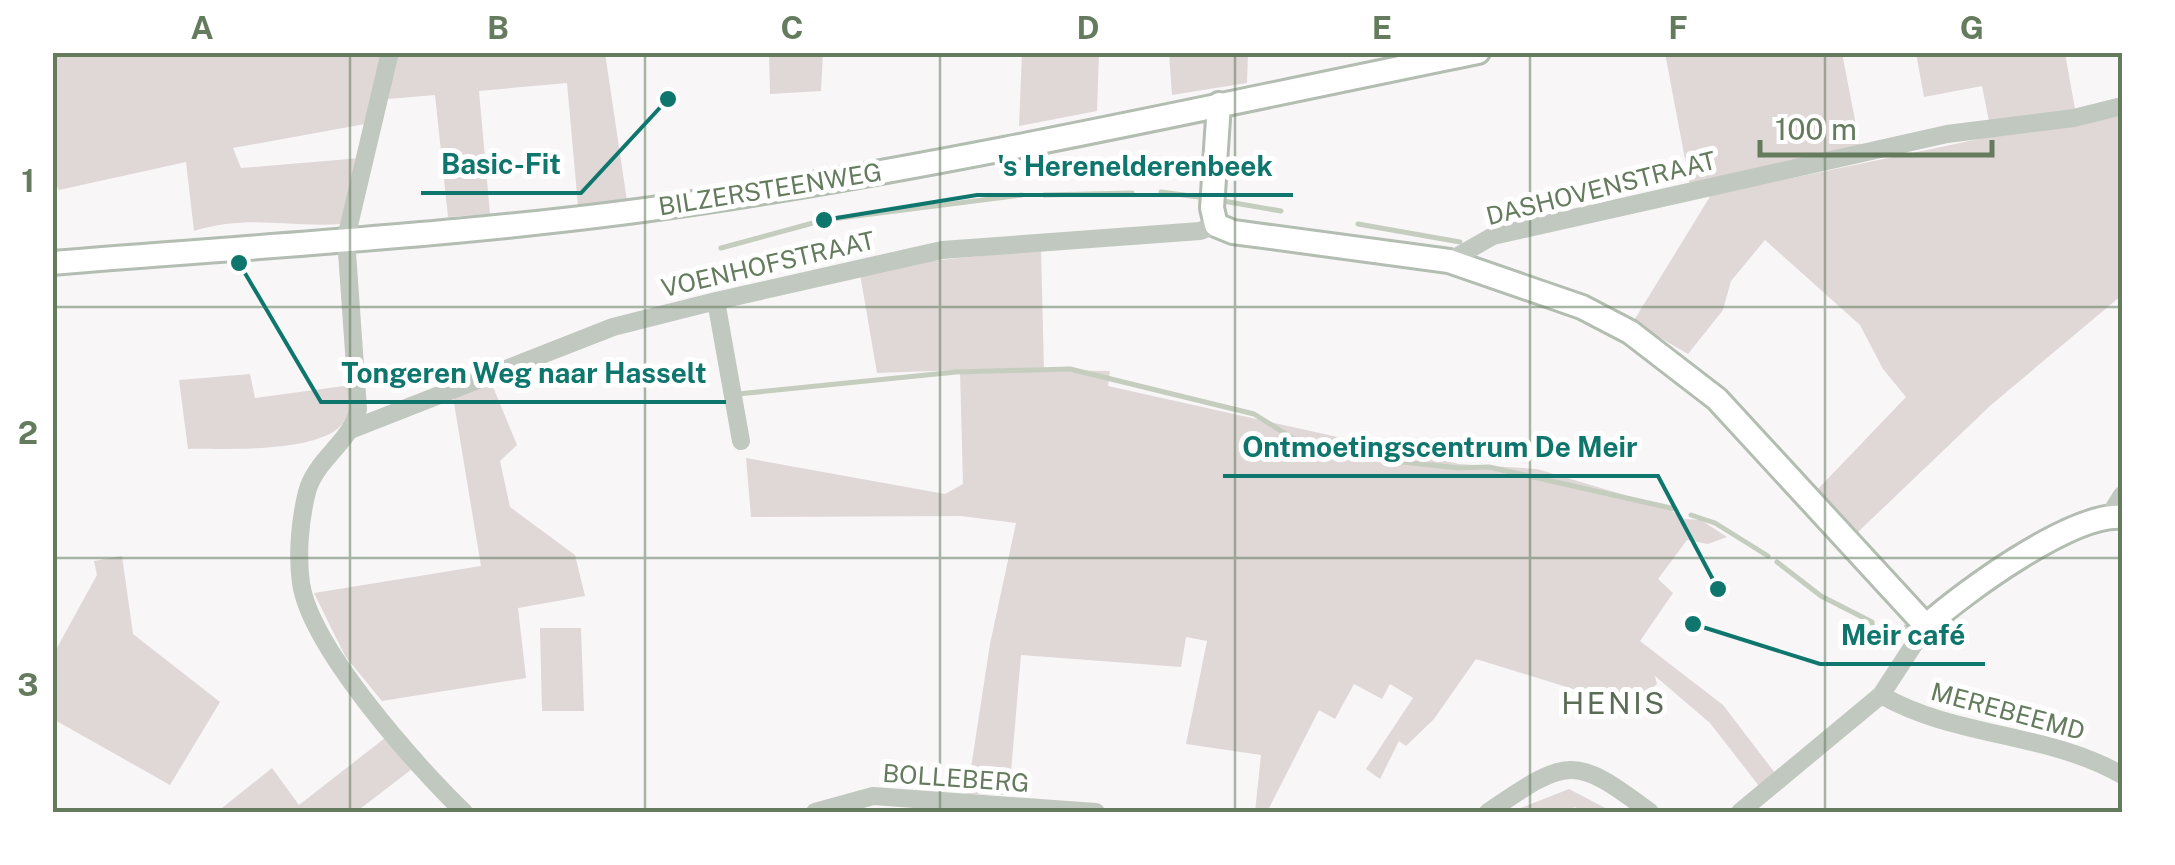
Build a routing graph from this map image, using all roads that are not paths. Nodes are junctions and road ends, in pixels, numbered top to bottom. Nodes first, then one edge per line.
1 (390, 52) edge
2 (1478, 52) edge
3 (1220, 104) junction
4 (2122, 106) edge
5 (1216, 225) junction
6 (346, 238) junction
7 (1448, 260) junction
8 (52, 263) edge
9 (716, 301) junction
10 (350, 430) junction
11 (741, 441) dead end
12 (2122, 496) edge
13 (2116, 516) edge
14 (1926, 626) junction
15 (1881, 695) junction
16 (2122, 775) edge
17 (464, 812) edge
18 (816, 812) edge
19 (1096, 812) edge
20 (1488, 812) edge
21 (1650, 812) edge
22 (1740, 812) edge

1 - 6 street
2 - 3 main road, BILZERSTEENWEG
3 - 5 main road
3 - 6 main road, BILZERSTEENWEG
4 - 7 street, DASHOVENSTRAAT
5 - 7 main road
5 - 9 street, VOENHOFSTRAAT
6 - 8 main road, BILZERSTEENWEG
6 - 10 street
7 - 14 main road
9 - 10 street, VOENHOFSTRAAT
9 - 11 street
10 - 17 street
12 - 13 street
13 - 14 main road
14 - 15 street
15 - 16 street, MEREBEEMD
15 - 22 street
18 - 19 street, BOLLEBERG
20 - 21 street

